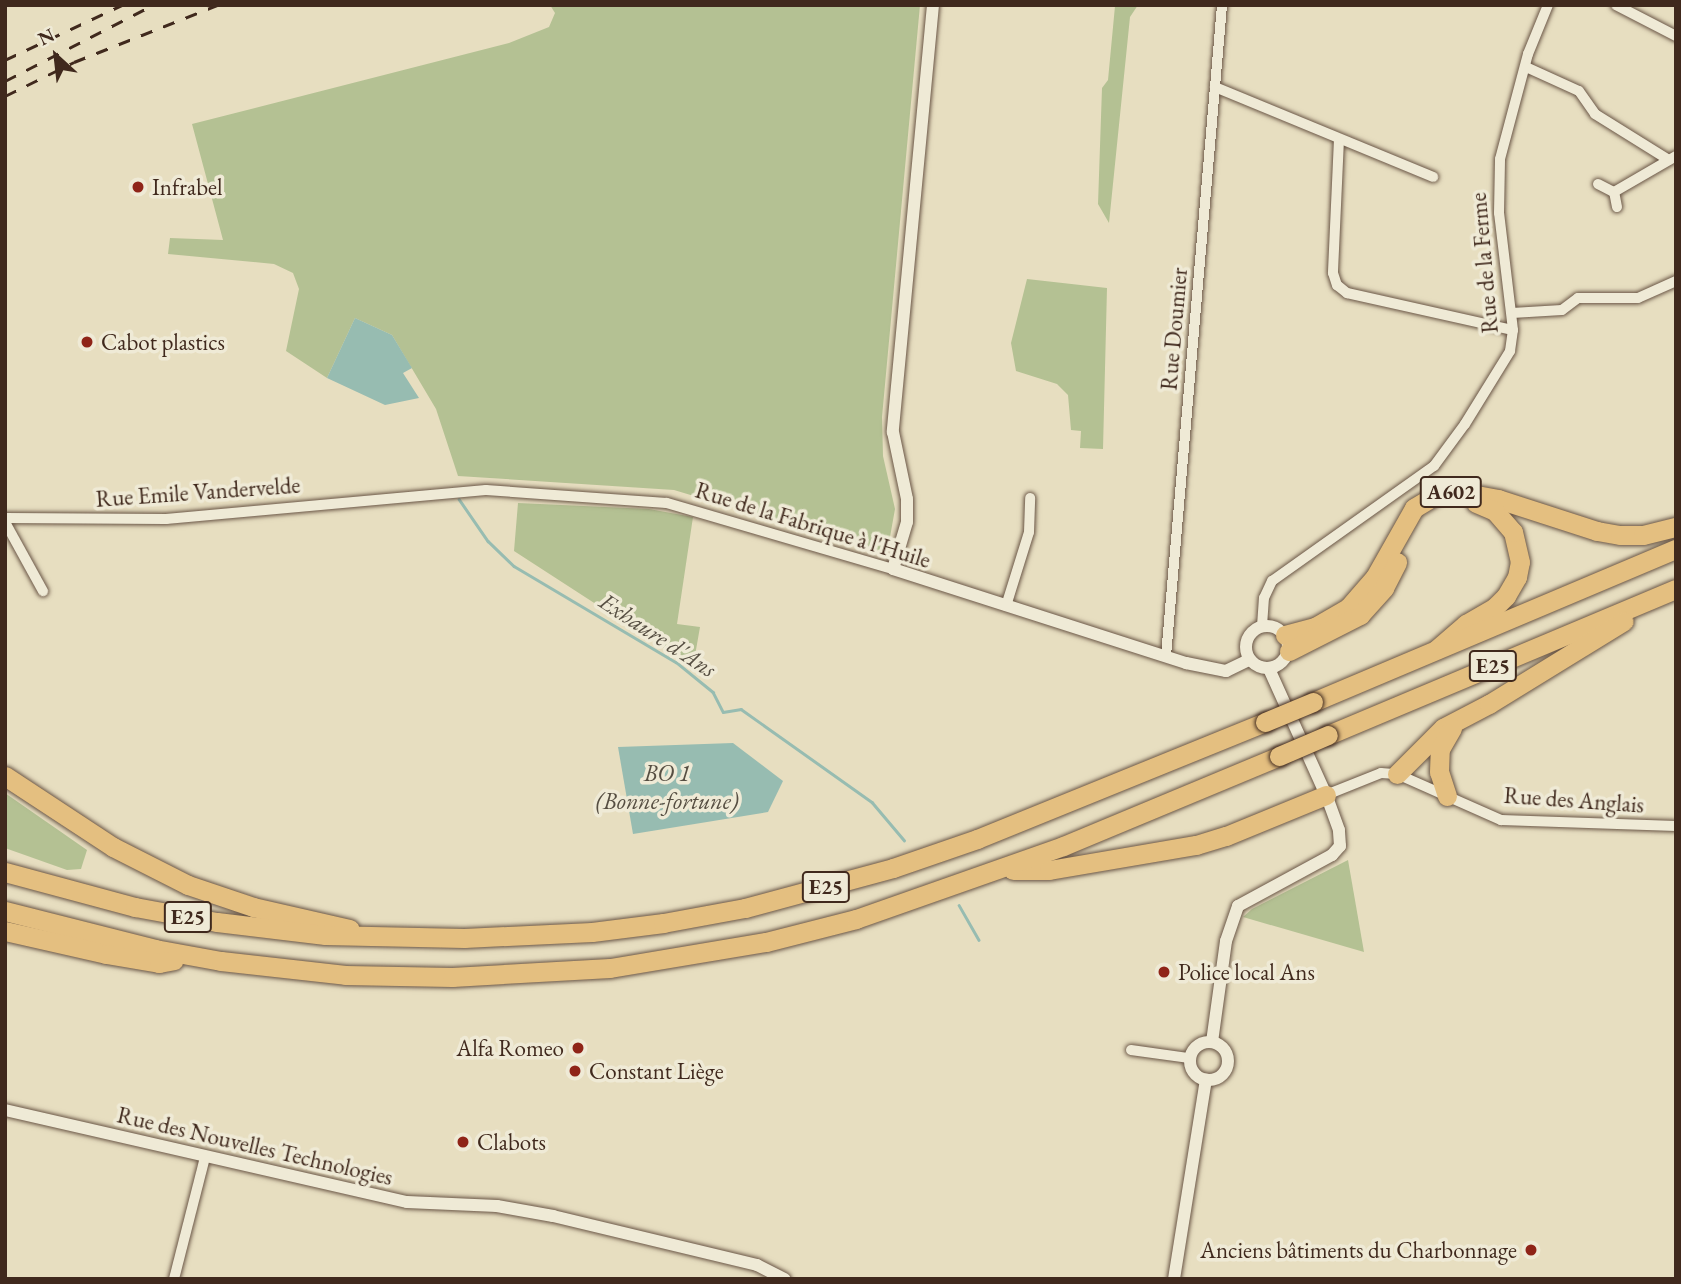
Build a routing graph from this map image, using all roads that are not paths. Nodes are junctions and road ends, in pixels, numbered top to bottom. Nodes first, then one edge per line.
1 (933, 5) edge
2 (1222, 5) edge
3 (1548, 5) edge
4 (1616, 5) edge
5 (1676, 36) edge
6 (1526, 67) junction
7 (1215, 87) junction
8 (1339, 139) junction
9 (1672, 158) edge
10 (1433, 177) dead end
11 (1598, 184) dead end
12 (1614, 192) junction
13 (1617, 207) dead end
14 (1676, 281) edge
15 (1512, 313) junction
16 (1513, 330) junction
17 (1030, 498) dead end
18 (351, 502) joint
19 (5, 520) edge
20 (1676, 527) edge
21 (1676, 549) edge
22 (893, 569) junction
23 (43, 591) dead end
24 (1667, 593) edge
25 (1006, 606) junction
26 (1262, 626) junction
27 (1287, 643) junction
28 (1437, 649) junction
29 (1166, 656) junction
30 (1249, 660) junction
31 (1269, 669) junction
32 (1459, 721) junction
33 (1397, 774) junction
34 (5, 776) edge
35 (1326, 795) junction
36 (1447, 796) junction
37 (1676, 826) edge
38 (999, 871) junction
39 (5, 872) edge
40 (5, 911) edge
41 (5, 931) edge
42 (374, 937) junction
43 (192, 956) junction
44 (1212, 1042) junction
45 (1131, 1050) dead end
46 (1189, 1058) junction
47 (1206, 1080) junction
48 (5, 1110) edge
49 (205, 1157) junction
50 (174, 1279) edge
51 (785, 1279) edge
52 (1174, 1279) edge

1 - 22 street
2 - 7 street, Rue Doumier
3 - 6 street, Rue de la Ferme
4 - 5 street
6 - 9 street
6 - 15 street, Rue de la Ferme
7 - 8 street
7 - 29 street, Rue Doumier
8 - 10 street
8 - 16 street
9 - 12 street
11 - 12 street
12 - 13 street
14 - 15 street
15 - 16 street, Rue de la Ferme
16 - 26 street, Rue de la Ferme
17 - 25 street
18 - 19 street, Rue Emile Vandervelde
18 - 22 street, Rue de la Fabrique à l'Huile
19 - 23 street
20 - 27 highway, A602
21 - 28 highway, E25
22 - 25 street, Rue de la Fabrique à l'Huile
24 - 32 highway
24 - 38 highway, E25, bridge
25 - 29 street, Rue de la Fabrique à l'Huile
26 - 27 street
26 - 30 street
27 - 28 highway, A602
27 - 31 street
28 - 42 highway, E25, bridge
29 - 30 street, Rue de la Fabrique à l'Huile
30 - 31 street
31 - 35 street
32 - 33 highway
32 - 36 highway
33 - 35 street
33 - 36 street, Rue des Anglais
34 - 42 highway
35 - 38 highway
35 - 44 street
36 - 37 street, Rue des Anglais
38 - 43 highway, E25
39 - 42 highway, E25
40 - 43 highway, E25
41 - 43 highway
44 - 46 street
44 - 47 street
45 - 46 street
46 - 47 street
47 - 52 street
48 - 49 street, Rue des Nouvelles Technologies
49 - 50 street
49 - 51 street, Rue des Nouvelles Technologies

